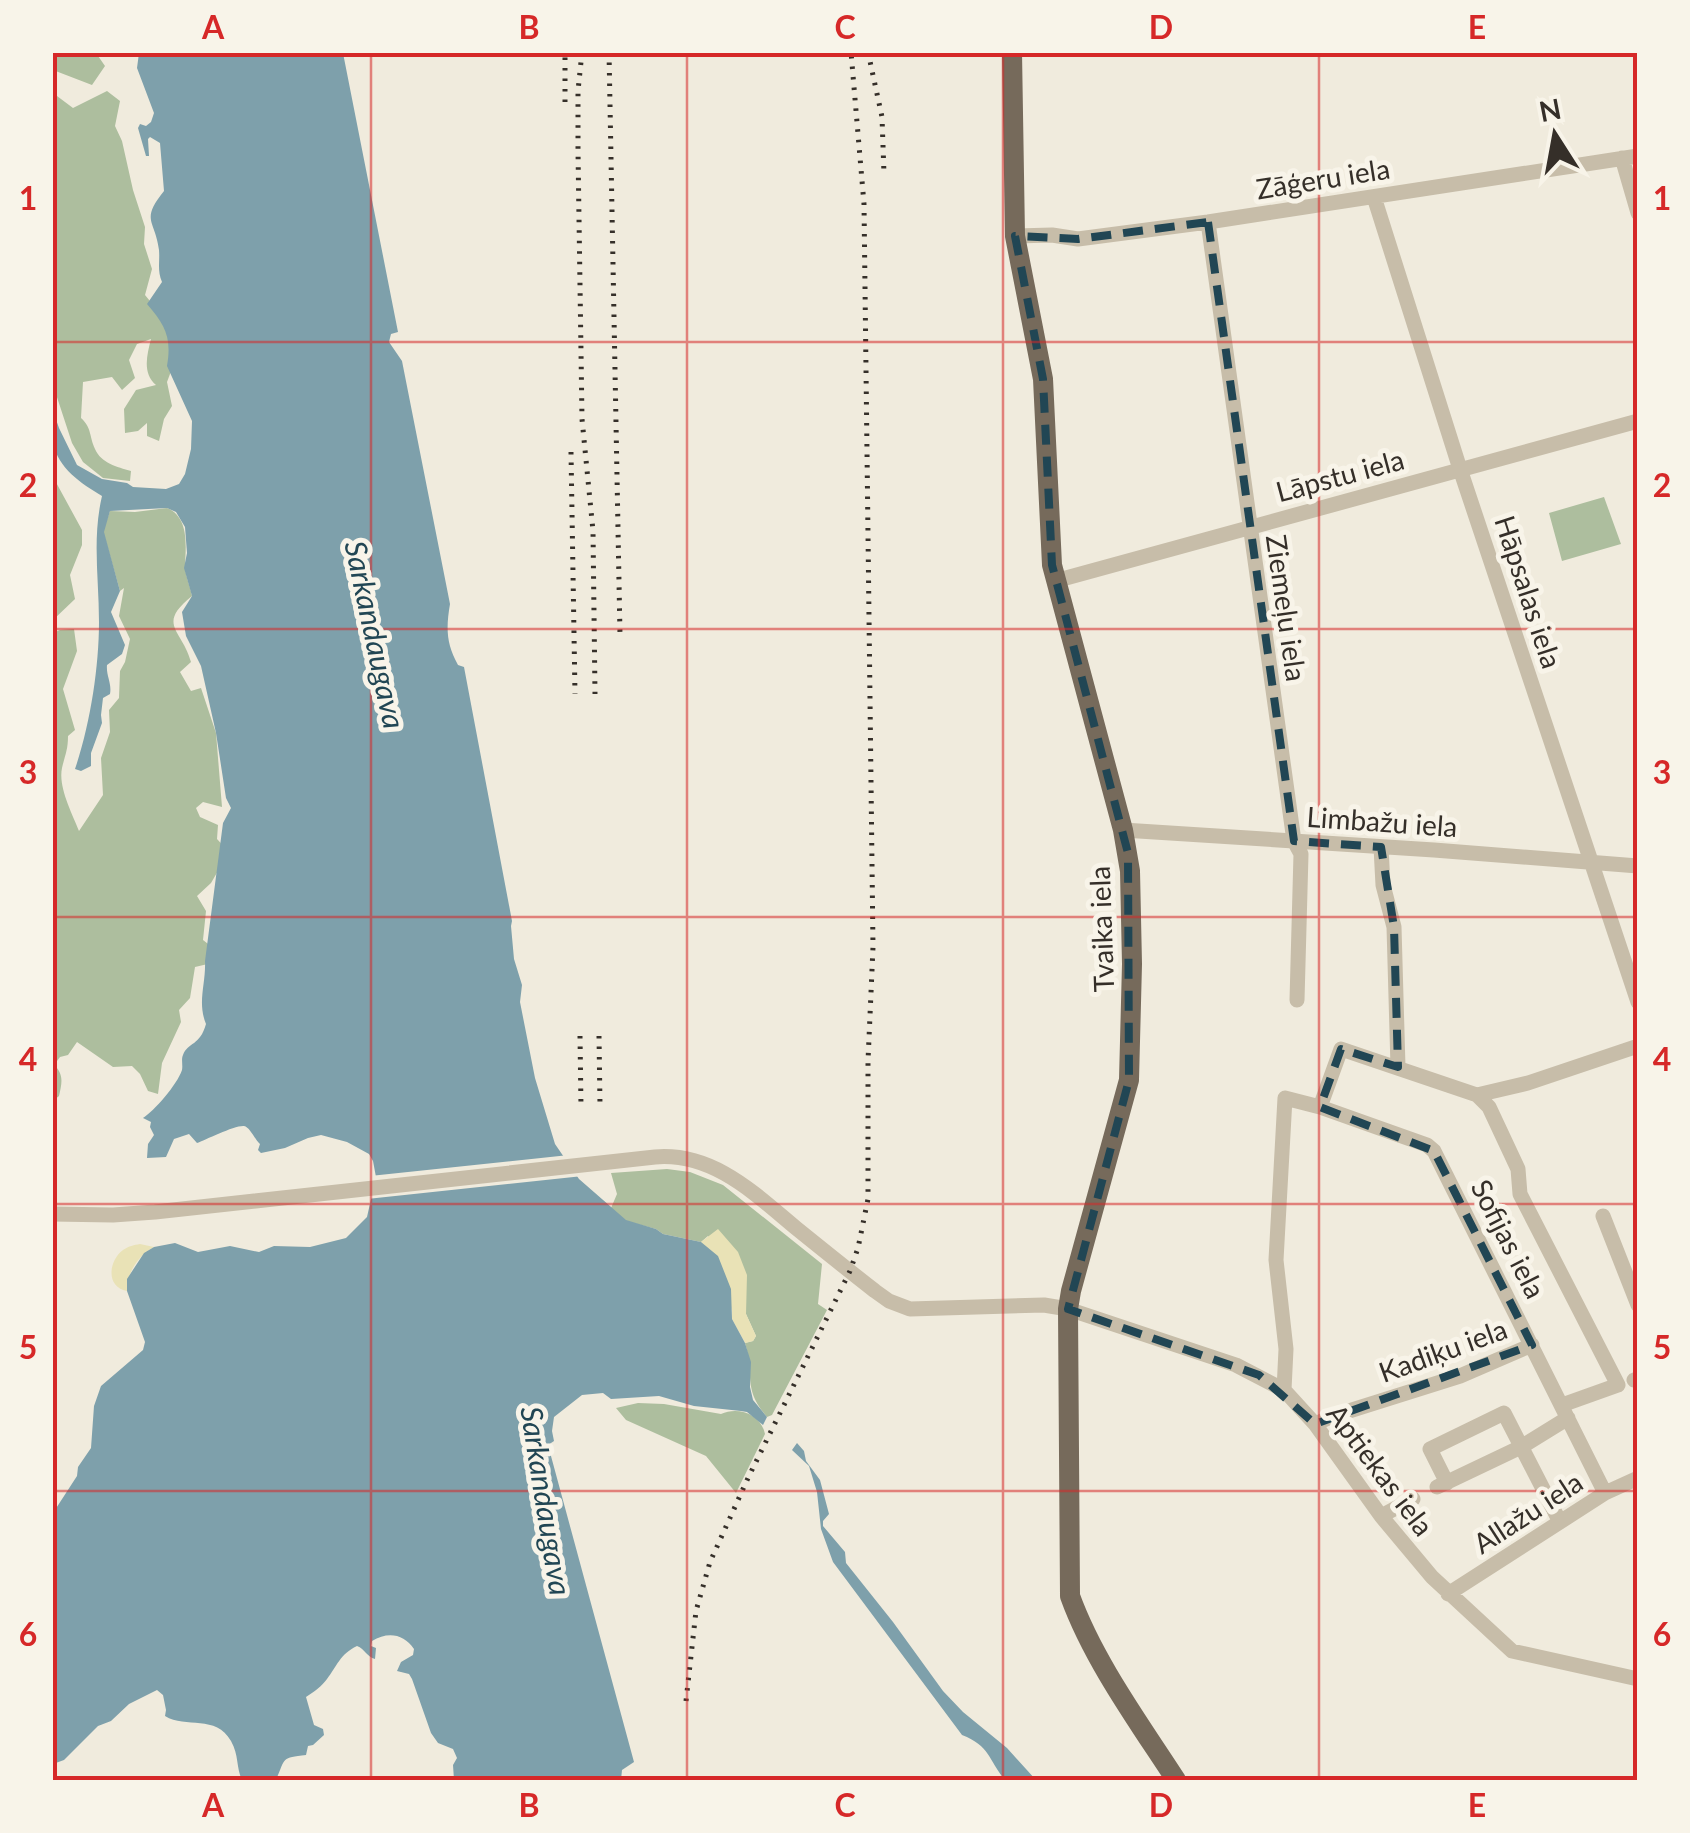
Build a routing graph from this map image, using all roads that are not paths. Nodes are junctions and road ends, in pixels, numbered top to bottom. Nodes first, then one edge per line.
1 (1012, 52) edge
2 (1630, 157) edge
3 (1374, 197) junction
4 (1638, 212) edge
5 (1208, 222) junction
6 (1014, 236) junction
7 (1638, 421) edge
8 (1460, 469) junction
9 (1250, 527) junction
10 (1055, 581) junction
11 (1123, 830) junction
12 (1294, 841) junction
13 (1381, 847) junction
14 (1590, 863) junction
15 (1638, 866) edge
16 (1297, 1000) dead end
17 (1638, 1002) edge
18 (1638, 1046) edge
19 (1398, 1067) junction
20 (1477, 1095) junction
21 (1320, 1107) junction
22 (52, 1214) edge
23 (1603, 1216) dead end
24 (1638, 1305) edge
25 (1068, 1309) junction
26 (1532, 1344) junction
27 (1284, 1390) junction
28 (1565, 1412) junction
29 (1315, 1424) junction
30 (1521, 1447) junction
31 (1638, 1478) edge
32 (1605, 1493) junction
33 (1413, 1499) dead end
34 (1381, 1516) junction
35 (1560, 1522) junction
36 (1448, 1594) junction
37 (1638, 1679) edge
38 (1176, 1780) edge

1 - 6 main road, Tvaika iela
2 - 3 street, Zāģeru iela
2 - 4 street
3 - 5 street, Zāģeru iela
3 - 8 street, Hāpsalas iela
5 - 6 street, Zāģeru iela
5 - 9 street, Ziemeļu iela
6 - 10 main road, Tvaika iela
7 - 8 street, Lāpstu iela
8 - 9 street, Lāpstu iela
8 - 14 street, Hāpsalas iela
9 - 10 street, Lāpstu iela
9 - 12 street, Ziemeļu iela
10 - 11 main road, Tvaika iela
11 - 12 street, Limbažu iela
11 - 25 main road, Tvaika iela
12 - 13 street, Limbažu iela
12 - 16 street, Ziemeļu iela
13 - 14 street, Limbažu iela
13 - 19 street
14 - 15 street, Limbažu iela
14 - 17 street, Hāpsalas iela
18 - 20 street
19 - 20 street
19 - 21 street
20 - 28 street
21 - 26 street, Sofijas iela
21 - 27 street, Sofijas iela
22 - 25 street, Aptiekas iela
23 - 24 street
25 - 27 street, Aptiekas iela
25 - 38 main road, Tvaika iela
26 - 28 street, Sofijas iela
26 - 29 street, Kadiķu iela
27 - 29 street, Aptiekas iela
28 - 30 street
28 - 32 street, Sofijas iela
29 - 34 street, Aptiekas iela
30 - 30 street
30 - 35 street
31 - 32 street, Allažu iela
32 - 35 street, Allažu iela
33 - 34 street
34 - 36 street, Aptiekas iela
35 - 36 street, Allažu iela
36 - 37 street, Aptiekas iela

